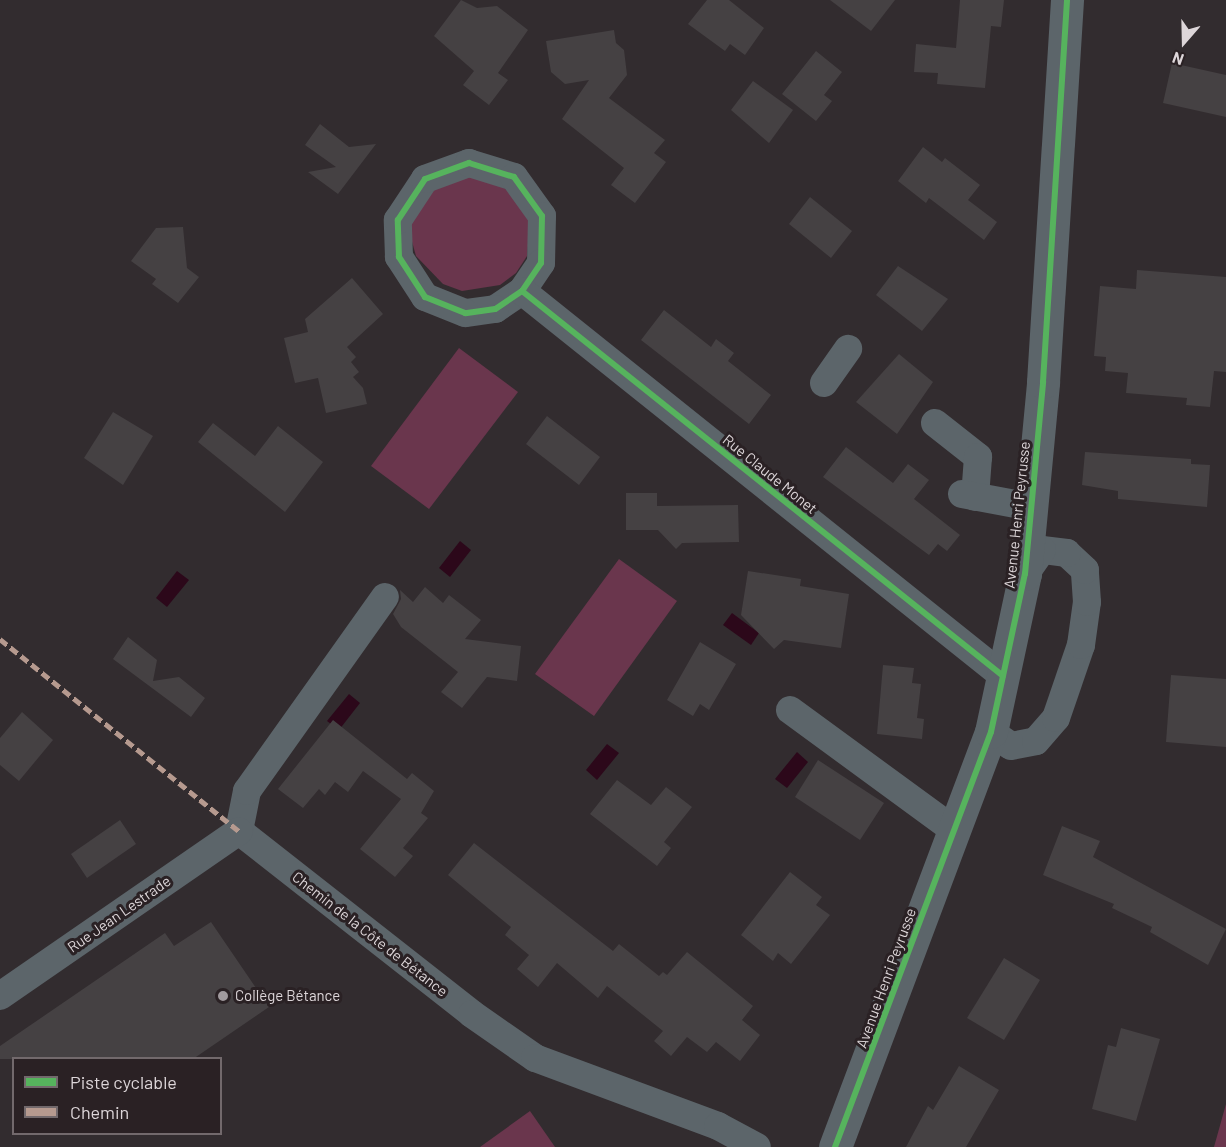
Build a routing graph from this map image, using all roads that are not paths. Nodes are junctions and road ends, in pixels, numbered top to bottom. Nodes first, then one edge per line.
1 (1067, 0) edge
2 (522, 291) junction
3 (848, 349) dead end
4 (824, 383) dead end
5 (935, 423) dead end
6 (1031, 507) junction
7 (1025, 574) junction
8 (385, 597) dead end
9 (1003, 676) junction
10 (790, 710) dead end
11 (991, 732) junction
12 (954, 830) junction
13 (239, 831) junction
14 (0, 996) edge
15 (757, 1147) edge
16 (835, 1147) edge

1 - 6 street, Avenue Henri Peyrusse
2 - 2 street
2 - 9 street, Rue Claude Monet
3 - 4 street
5 - 6 street
6 - 7 street, Avenue Henri Peyrusse
7 - 9 street, Avenue Henri Peyrusse
7 - 11 street, Avenue Henri Peyrusse
8 - 13 street
9 - 11 street, Avenue Henri Peyrusse
10 - 12 street
11 - 12 street, Avenue Henri Peyrusse
12 - 16 street, Avenue Henri Peyrusse
13 - 14 street, Rue Jean Lestrade
13 - 15 street, Chemin de la Côte de Bétance

